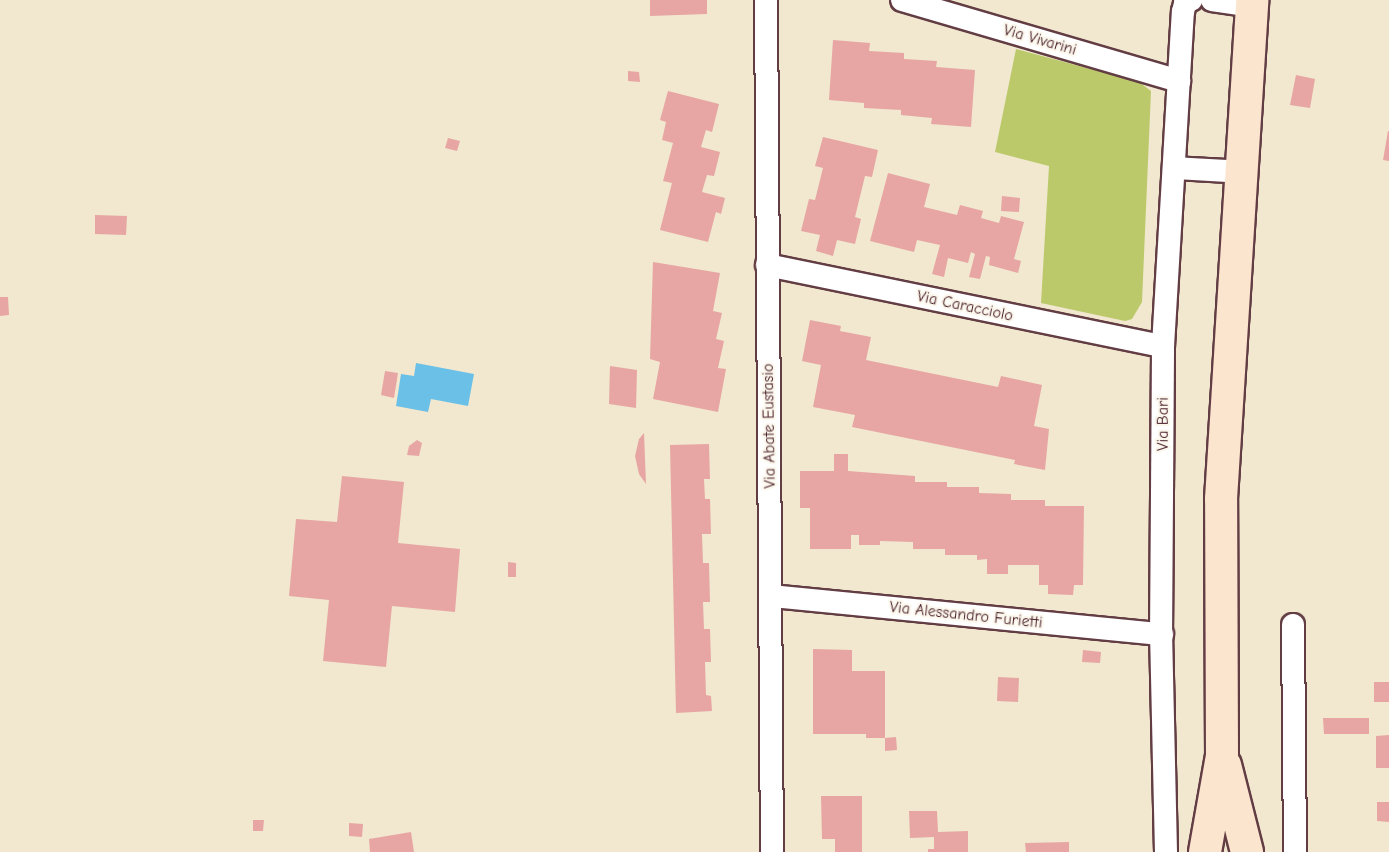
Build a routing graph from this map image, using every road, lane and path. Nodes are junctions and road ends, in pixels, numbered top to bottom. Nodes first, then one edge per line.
1 (766, 0) edge
2 (902, 0) edge
3 (1191, 0) edge
4 (1212, 0) edge
5 (1252, 3) edge
6 (1179, 81) junction
7 (1173, 168) junction
8 (1243, 172) junction
9 (767, 265) junction
10 (1163, 346) junction
11 (771, 596) junction
12 (1293, 625) dead end
13 (1161, 634) junction
14 (1222, 756) junction
15 (772, 852) edge
16 (1166, 852) edge
17 (1205, 852) edge
18 (1247, 852) edge
19 (1295, 852) edge

1 - 9 street, Via Abate Eustasio
2 - 6 street, Via Vivarini
3 - 6 street, Via Bari
4 - 5 street
5 - 8 main road
6 - 7 street, Via Bari
7 - 8 street
7 - 10 street, Via Bari
8 - 14 main road
9 - 10 street, Via Caracciolo
9 - 11 street, Via Abate Eustasio
10 - 13 street, Via Bari
11 - 13 street, Via Alessandro Furietti
11 - 15 street, Via Abate Eustasio
12 - 19 street
13 - 16 street, Via Bari
14 - 17 main road
14 - 18 main road

